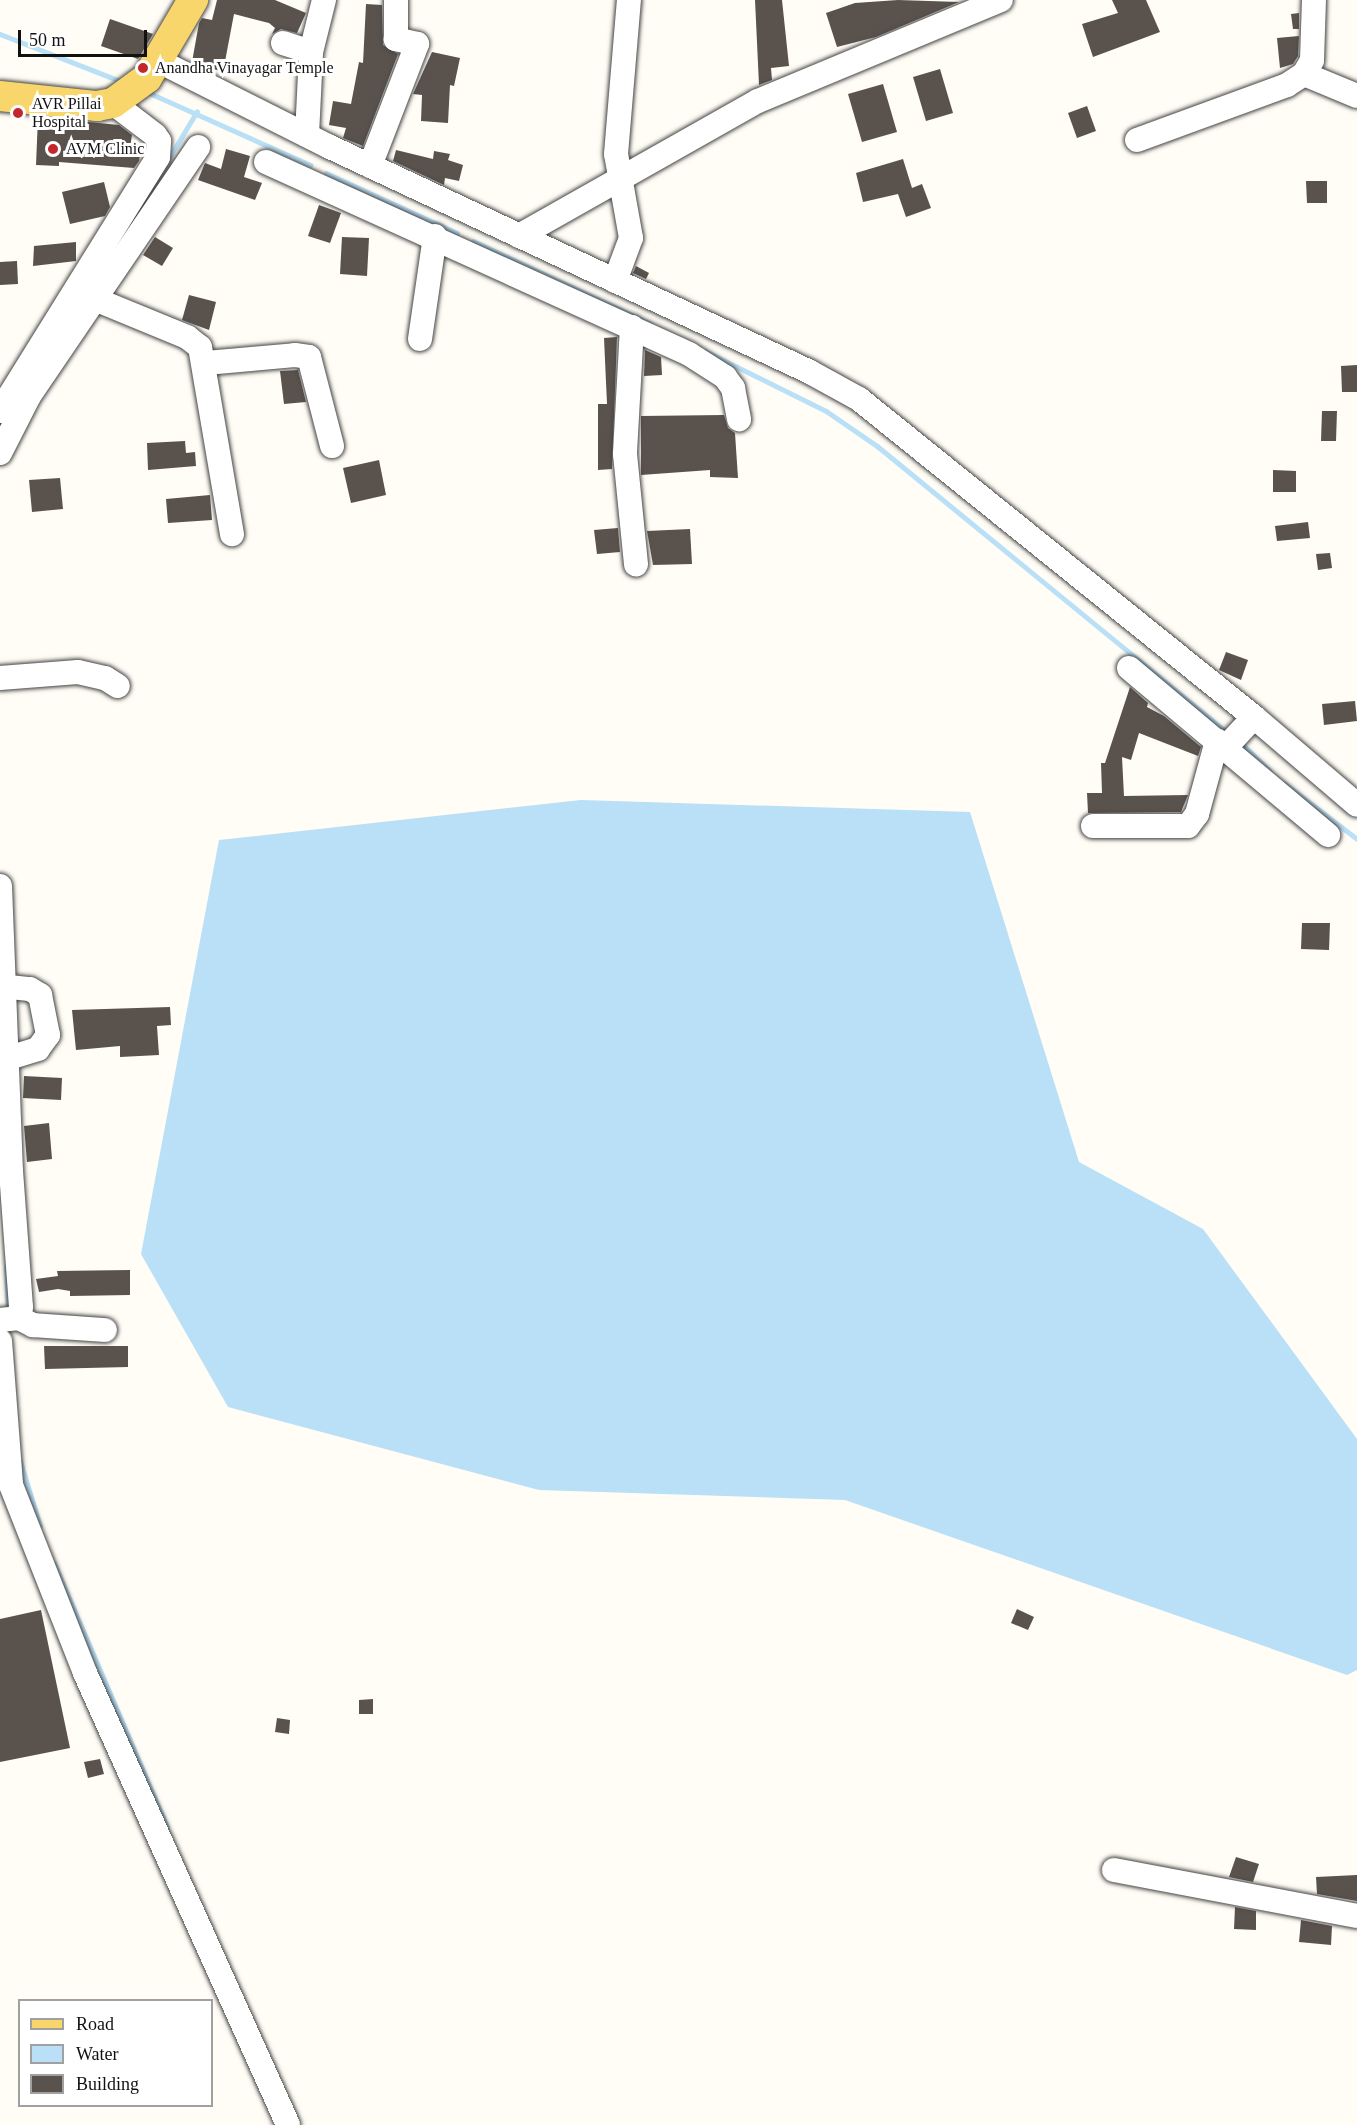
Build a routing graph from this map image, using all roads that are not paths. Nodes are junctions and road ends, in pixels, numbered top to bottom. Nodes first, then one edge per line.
1 (193, 0) edge
2 (324, 0) edge
3 (396, 0) edge
4 (629, 0) edge
5 (1001, 0) edge
6 (1314, 0) edge
7 (283, 43) dead end
8 (311, 52) junction
9 (1304, 74) junction
10 (136, 84) junction
11 (0, 96) edge
12 (1357, 96) edge
13 (307, 135) junction
14 (1137, 140) dead end
15 (198, 147) dead end
16 (330, 147) junction
17 (266, 162) dead end
18 (370, 166) junction
19 (619, 178) junction
20 (313, 182) junction
21 (477, 217) junction
22 (435, 236) junction
23 (519, 236) junction
24 (461, 248) junction
25 (615, 281) junction
26 (84, 294) junction
27 (632, 327) junction
28 (420, 339) dead end
29 (206, 363) junction
30 (0, 411) edge
31 (739, 419) dead end
32 (332, 446) dead end
33 (0, 453) edge
34 (232, 534) dead end
35 (636, 564) dead end
36 (1129, 668) dead end
37 (0, 678) edge
38 (118, 686) dead end
39 (1254, 717) junction
40 (1221, 744) junction
41 (1357, 805) edge
42 (1093, 826) dead end
43 (1328, 835) dead end
44 (0, 886) edge
45 (2, 985) edge
46 (6, 1059) junction
47 (10, 1319) edge
48 (105, 1330) dead end
49 (0, 1341) edge
50 (1114, 1870) dead end
51 (1357, 1916) edge
52 (288, 2125) edge

1 - 10 main road
2 - 8 street
3 - 18 street
4 - 19 street
5 - 19 street
6 - 9 street
7 - 8 street
8 - 13 street
9 - 12 street
9 - 14 street
10 - 11 main road
10 - 13 street
10 - 26 street
13 - 16 street
15 - 26 street
16 - 18 street
16 - 20 street
17 - 20 street
18 - 21 street
19 - 23 street
19 - 25 street
20 - 22 street
21 - 23 street
21 - 24 street
22 - 24 street
22 - 28 street
23 - 25 street
24 - 27 street
25 - 39 street
26 - 29 street
26 - 30 street
26 - 33 street
27 - 31 street
27 - 35 street
29 - 32 street
29 - 34 street
36 - 40 street
37 - 38 street
39 - 40 street
39 - 41 street
40 - 42 street
40 - 43 street
44 - 45 street
45 - 46 street
45 - 46 street
46 - 47 street
47 - 48 street
49 - 52 street
50 - 51 street

